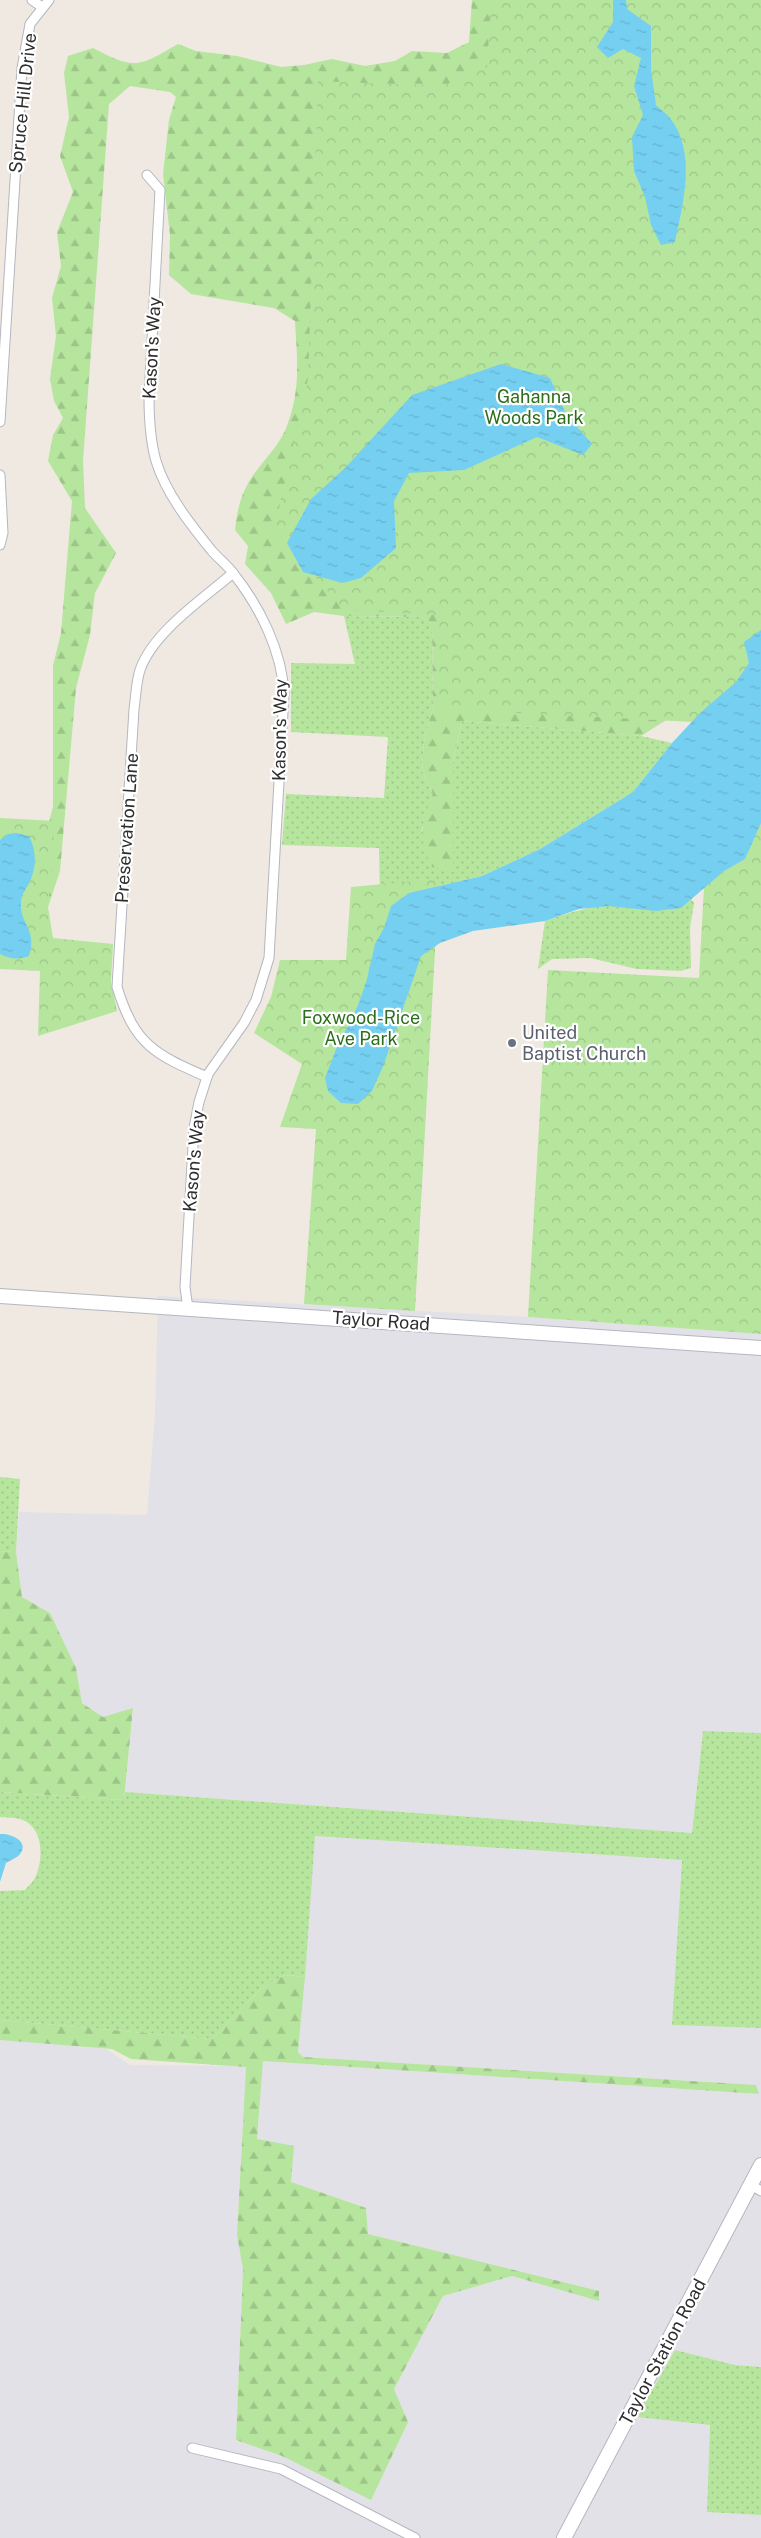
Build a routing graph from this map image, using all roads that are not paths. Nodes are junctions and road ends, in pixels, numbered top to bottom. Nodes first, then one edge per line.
1 (32, 0) edge
2 (49, 0) edge
3 (42, 7) junction
4 (147, 175) dead end
5 (0, 422) edge
6 (0, 475) edge
7 (0, 545) edge
8 (233, 573) junction
9 (207, 1077) junction
10 (0, 1296) edge
11 (188, 1309) junction
12 (761, 1348) edge
13 (761, 2165) edge
14 (756, 2188) edge
15 (192, 2448) dead end
16 (415, 2538) edge
17 (564, 2538) edge

1 - 3 street
2 - 3 street, Spruce Hill Drive
3 - 5 street, Spruce Hill Drive
4 - 8 street, Kason's Way
6 - 7 street
8 - 9 street, Kason's Way
8 - 9 street, Preservation Lane
9 - 11 street, Kason's Way
10 - 11 main road, Taylor Road
11 - 12 main road, Taylor Road
13 - 14 main road, Taylor Station Road
14 - 17 main road, Taylor Station Road
15 - 16 street

